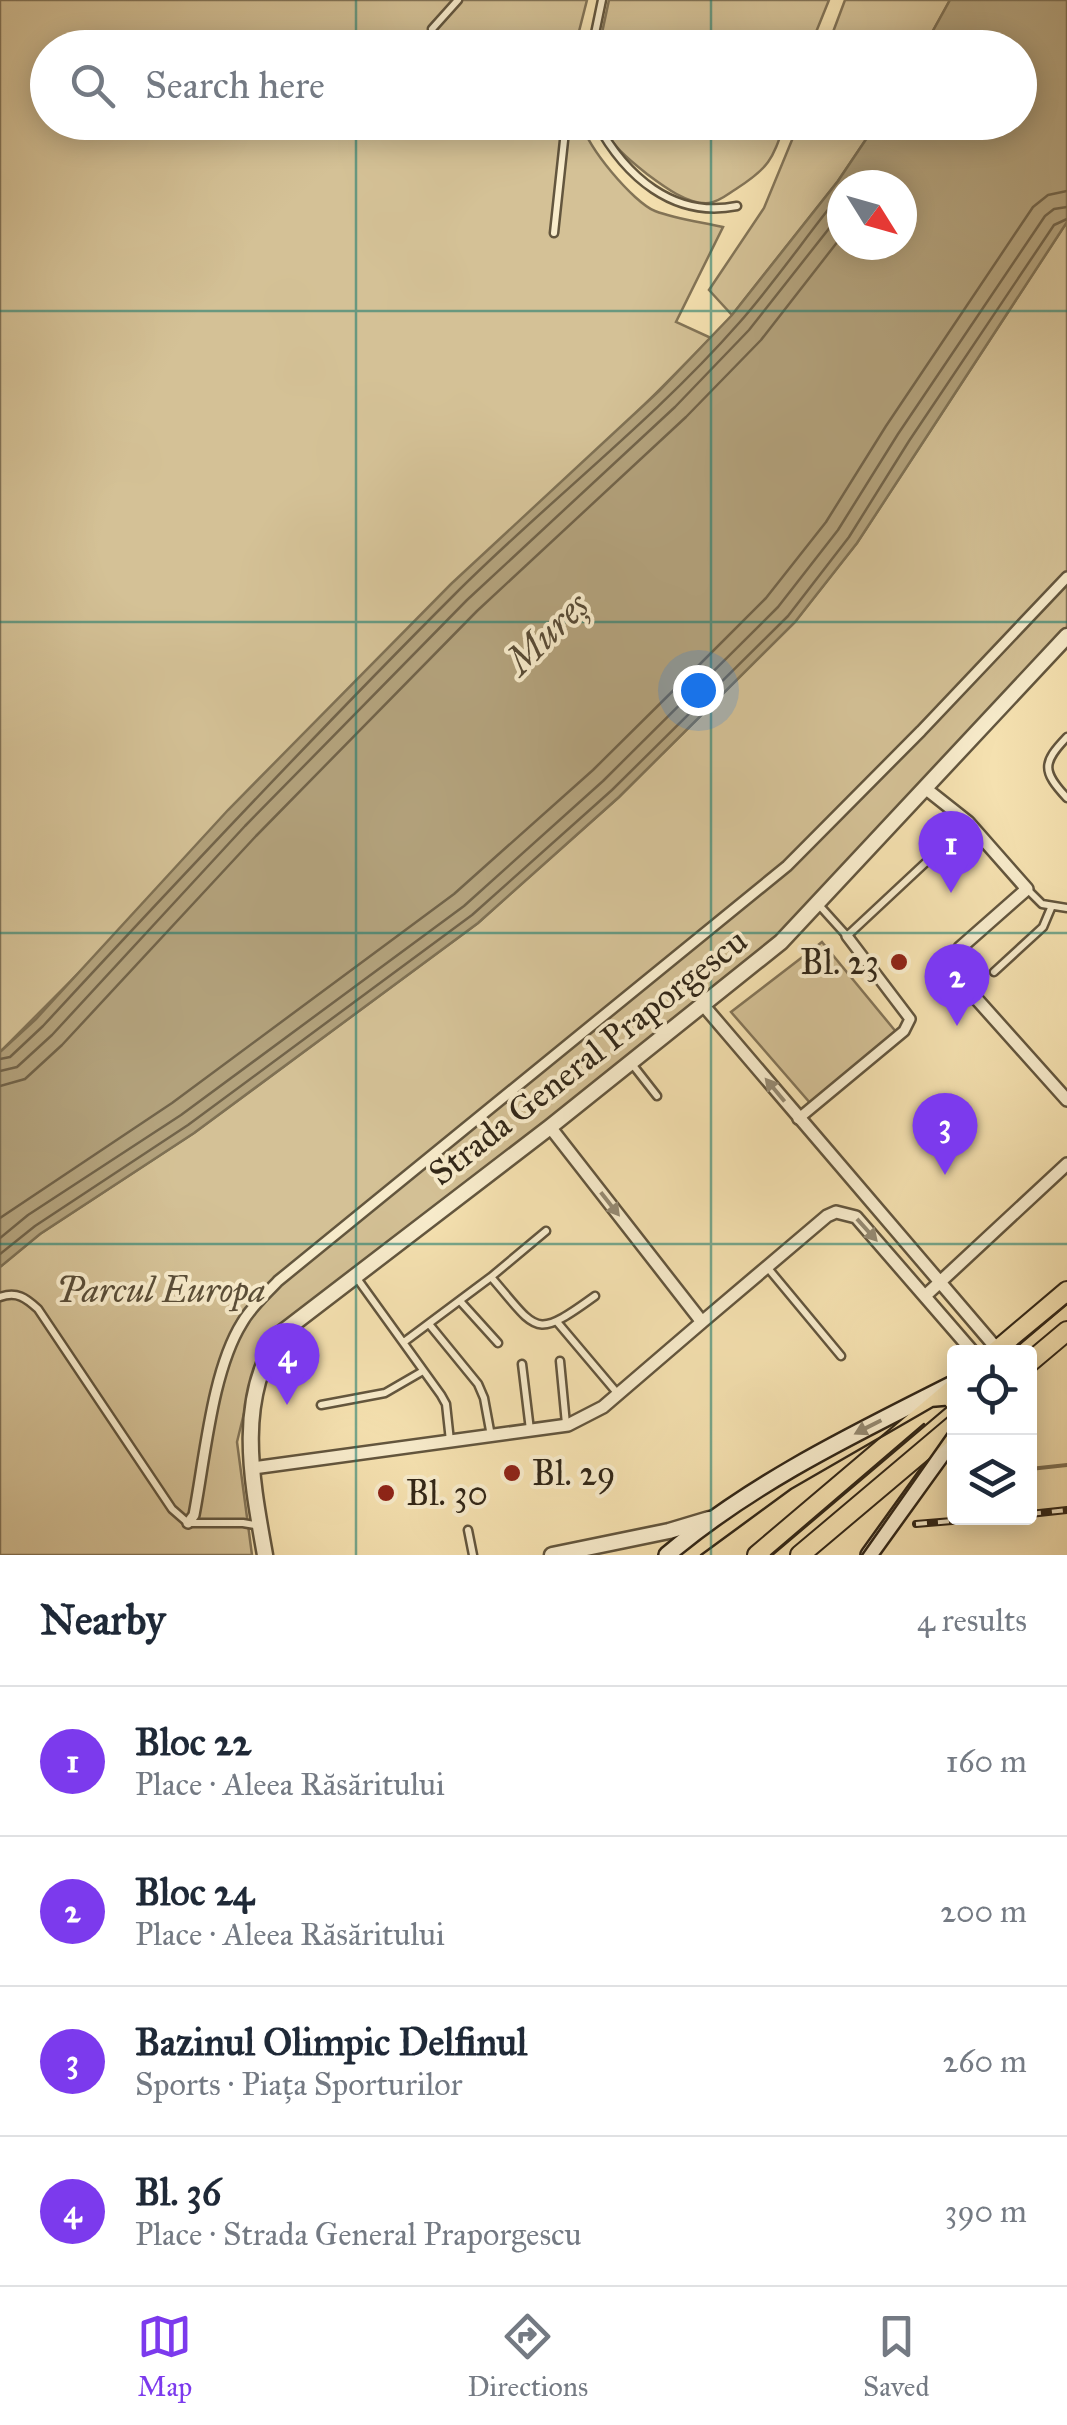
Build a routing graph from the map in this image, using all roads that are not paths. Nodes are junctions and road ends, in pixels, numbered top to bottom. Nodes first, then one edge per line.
1 (458, 0) edge
2 (602, 0) edge
3 (432, 30) dead end
4 (596, 30) edge
5 (564, 140) edge
6 (605, 140) edge
7 (737, 206) dead end
8 (554, 233) dead end
9 (1067, 577) edge
10 (1067, 636) edge
11 (1067, 737) edge
12 (925, 788) junction
13 (1067, 798) edge
14 (968, 822) junction
15 (1027, 889) junction
16 (820, 905) junction
17 (1052, 908) junction
18 (1067, 908) edge
19 (846, 936) junction
20 (994, 972) dead end
21 (704, 1006) junction
22 (631, 1063) junction
23 (657, 1096) dead end
24 (1067, 1100) edge
25 (798, 1119) junction
26 (550, 1127) junction
27 (1066, 1166) edge
28 (546, 1231) dead end
29 (766, 1266) junction
30 (356, 1277) junction
31 (491, 1277) junction
32 (940, 1283) junction
33 (1067, 1291) edge
34 (595, 1296) dead end
35 (925, 1296) junction
36 (0, 1297) edge
37 (460, 1301) junction
38 (702, 1322) junction
39 (558, 1323) junction
40 (429, 1324) junction
41 (1067, 1330) edge
42 (404, 1342) junction
43 (498, 1343) dead end
44 (967, 1345) edge
45 (991, 1345) edge
46 (1005, 1345) edge
47 (841, 1356) dead end
48 (1037, 1356) edge
49 (560, 1361) dead end
50 (522, 1364) dead end
51 (423, 1370) junction
52 (947, 1389) edge
53 (947, 1392) edge
54 (619, 1394) junction
55 (321, 1404) dead end
56 (566, 1425) junction
57 (530, 1430) junction
58 (947, 1431) edge
59 (491, 1436) junction
60 (450, 1442) junction
61 (947, 1447) edge
62 (254, 1468) junction
63 (710, 1518) junction
64 (188, 1523) junction
65 (261, 1527) junction
66 (468, 1530) dead end
67 (265, 1555) edge
68 (473, 1555) edge
69 (552, 1555) edge
70 (667, 1555) edge
71 (757, 1555) edge
72 (800, 1555) edge
73 (869, 1555) edge

1 - 3 lane
2 - 4 lane
5 - 8 lane
6 - 7 lane
9 - 64 street
10 - 12 street, Strada General Praporgescu
11 - 13 lane
12 - 14 street
12 - 16 street, Strada General Praporgescu
14 - 15 street
14 - 19 lane
15 - 17 lane
15 - 24 street
16 - 19 lane
16 - 21 street, Strada General Praporgescu
17 - 18 lane
17 - 20 lane
19 - 25 street
21 - 22 street, Strada General Praporgescu
25 -> 21 street
22 - 23 lane
22 - 26 street, Strada General Praporgescu
25 - 32 street
26 - 30 street, Strada General Praporgescu
26 -> 38 street
27 - 32 street
28 - 31 lane
29 -> 35 street
29 - 38 street
29 - 47 lane
30 - 42 lane
30 - 62 street, Strada General Praporgescu
31 - 37 lane
31 - 39 lane
32 - 35 street
32 - 45 street
33 - 46 main road
34 - 39 lane
35 - 44 street
36 - 64 lane
37 - 40 lane
37 - 43 lane
38 - 54 street
39 - 54 lane
40 - 42 lane
40 - 59 lane
41 - 48 main road
42 - 51 lane
49 - 56 lane
50 - 57 lane
51 - 55 lane
51 - 60 lane
52 -> 63 main road
53 - 71 main road
54 - 56 street
56 - 57 street
57 - 59 street
58 - 72 main road
59 - 60 street
60 - 62 street
61 - 73 main road
62 - 65 street, Strada General Praporgescu
63 - 69 street
63 - 70 main road
64 - 65 lane
65 - 67 street, Strada General Praporgescu
66 - 68 lane

